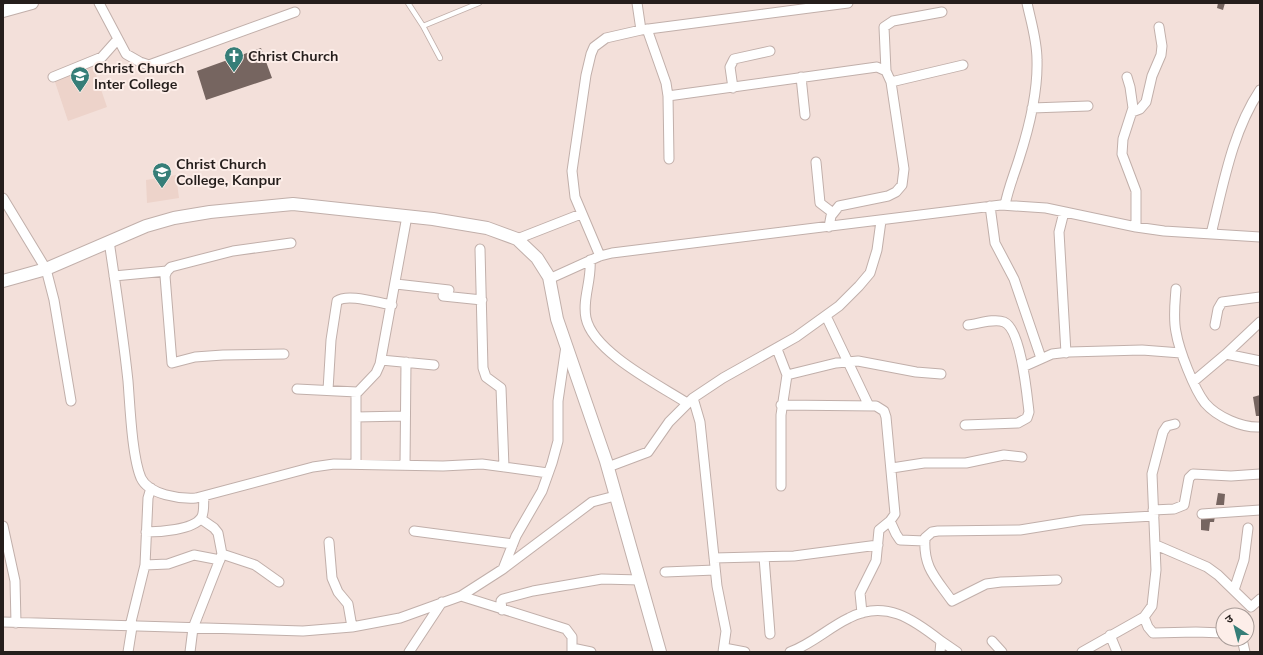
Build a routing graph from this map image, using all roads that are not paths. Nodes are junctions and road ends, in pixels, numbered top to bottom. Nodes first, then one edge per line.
1 (32, 3) edge
2 (99, 3) edge
3 (408, 3) edge
4 (479, 3) edge
5 (637, 3) edge
6 (848, 3) edge
7 (1027, 3) edge
8 (3, 11) edge
9 (295, 12) dead end
10 (942, 12) dead end
11 (423, 26) junction
12 (1159, 27) dead end
13 (644, 29) junction
14 (118, 38) junction
15 (770, 51) dead end
16 (440, 58) dead end
17 (963, 65) dead end
18 (886, 71) junction
19 (53, 77) dead end
20 (801, 77) junction
21 (1127, 77) dead end
22 (891, 82) junction
23 (733, 88) junction
24 (1260, 90) edge
25 (668, 96) junction
26 (1088, 106) dead end
27 (1032, 108) junction
28 (1132, 112) junction
29 (805, 115) dead end
30 (669, 159) dead end
31 (816, 162) dead end
32 (3, 198) edge
33 (1005, 205) junction
34 (990, 206) junction
35 (1064, 212) junction
36 (833, 213) junction
37 (581, 214) junction
38 (407, 216) junction
39 (881, 221) junction
40 (829, 227) junction
41 (1136, 227) junction
42 (1211, 234) junction
43 (1260, 237) edge
44 (517, 239) junction
45 (109, 241) junction
46 (291, 243) dead end
47 (480, 249) dead end
48 (600, 256) junction
49 (590, 260) junction
50 (46, 269) junction
51 (167, 271) junction
52 (114, 276) junction
53 (549, 279) junction
54 (3, 281) edge
55 (396, 284) junction
56 (1176, 289) dead end
57 (1260, 297) edge
58 (482, 300) junction
59 (392, 305) junction
60 (826, 316) junction
61 (1260, 322) edge
62 (968, 325) dead end
63 (1215, 325) dead end
64 (566, 345) junction
65 (777, 349) junction
66 (1066, 353) junction
67 (1181, 353) junction
68 (284, 354) dead end
69 (1226, 354) junction
70 (1041, 358) junction
71 (381, 360) junction
72 (1260, 361) edge
73 (406, 362) junction
74 (848, 362) junction
75 (434, 365) dead end
76 (1023, 367) junction
77 (941, 374) dead end
78 (787, 376) junction
79 (1194, 381) junction
80 (297, 389) dead end
81 (328, 390) junction
82 (357, 392) junction
83 (690, 400) junction
84 (72, 401) dead end
85 (781, 405) junction
86 (868, 406) junction
87 (404, 416) junction
88 (356, 417) junction
89 (1175, 424) dead end
90 (965, 425) dead end
91 (1260, 427) edge
92 (1022, 457) dead end
93 (356, 464) junction
94 (406, 465) junction
95 (504, 467) junction
96 (608, 467) junction
97 (892, 468) junction
98 (548, 473) junction
99 (1260, 474) edge
100 (781, 486) dead end
101 (151, 488) junction
102 (204, 496) junction
103 (615, 496) junction
104 (1260, 510) edge
105 (1154, 513) junction
106 (1202, 514) dead end
107 (201, 519) junction
108 (890, 521) junction
109 (3, 526) edge
110 (1248, 528) dead end
111 (414, 531) dead end
112 (146, 532) junction
113 (925, 541) junction
114 (329, 542) dead end
115 (513, 544) junction
116 (878, 545) junction
117 (1156, 545) junction
118 (221, 557) junction
119 (764, 557) junction
120 (714, 558) junction
121 (145, 565) junction
122 (503, 569) junction
123 (715, 570) junction
124 (665, 572) dead end
125 (640, 580) junction
126 (1057, 580) dead end
127 (279, 582) dead end
128 (1234, 590) junction
129 (461, 596) junction
130 (1260, 599) edge
131 (442, 602) junction
132 (1246, 607) edge
133 (1253, 607) edge
134 (502, 610) junction
135 (862, 613) junction
136 (1144, 617) junction
137 (3, 622) edge
138 (16, 623) junction
139 (131, 626) junction
140 (352, 627) junction
141 (193, 628) junction
142 (1215, 633) edge
143 (770, 634) dead end
144 (1110, 635) junction
145 (941, 641) junction
146 (992, 641) dead end
147 (572, 650) edge
148 (724, 650) edge
149 (128, 652) edge
150 (190, 652) edge
151 (409, 652) edge
152 (591, 652) edge
153 (660, 652) edge
154 (745, 652) edge
155 (790, 652) edge
156 (940, 652) edge
157 (957, 652) edge
158 (1002, 652) edge
159 (1082, 652) edge
160 (1117, 652) edge

1 - 8 street
2 - 14 street
3 - 11 lane
4 - 11 lane
5 - 13 street
6 - 13 street
7 - 27 street
9 - 14 street
10 - 18 street
11 - 16 lane
12 - 28 street
13 - 25 street
13 - 37 street
14 - 19 street
15 - 23 street
17 - 22 street
18 - 20 street
18 - 22 street
20 - 23 street
20 - 29 street
21 - 28 street
22 - 36 street
23 - 25 street
24 - 42 street
25 - 30 street
26 - 27 street
27 - 33 street
28 - 41 street
31 - 36 street
32 - 50 street
33 - 34 street
33 - 35 street
34 - 39 street
34 - 70 street
35 - 41 street
35 - 66 street
36 - 40 street
37 - 44 street
37 - 48 street
38 - 44 street
38 - 45 street
38 - 55 street
39 - 40 street
39 - 60 street
40 - 48 street
41 - 42 street
42 - 43 street
44 - 53 street
45 - 50 street
45 - 52 street
46 - 51 street
47 - 58 street
48 - 49 street
49 - 53 street
49 - 83 street
50 - 54 street
50 - 84 street
51 - 52 street
51 - 68 street
52 - 101 street
53 - 64 street
55 - 58 street
55 - 59 street
56 - 67 street
57 - 63 street
58 - 95 street
59 - 71 street
59 - 81 street
60 - 65 street
60 - 74 street
61 - 69 street
62 - 76 street
64 - 96 street
64 - 98 street
65 - 78 street
65 - 83 street
66 - 67 street
66 - 70 street
67 - 79 street
69 - 72 street
69 - 79 street
70 - 76 street
71 - 73 street
71 - 82 street
73 - 75 street
73 - 87 street
74 - 77 street
74 - 78 street
74 - 86 street
76 - 90 street
78 - 85 street
79 - 91 street
80 - 81 street
81 - 82 street
82 - 88 street
83 - 96 street
83 - 120 street
85 - 86 street
85 - 100 street
86 - 97 street
87 - 88 street
87 - 94 street
88 - 93 street
89 - 105 street
92 - 97 street
93 - 94 street
93 - 102 street
94 - 95 street
95 - 98 street
96 - 103 street
97 - 108 street
98 - 115 street
99 - 105 street
101 - 102 street
101 - 112 street
102 - 107 street
103 - 122 street
103 - 125 street
104 - 106 street
105 - 113 street
105 - 117 street
107 - 112 street
107 - 118 street
108 - 113 street
108 - 116 street
109 - 138 street
110 - 128 street
111 - 115 street
112 - 121 street
113 - 126 street
114 - 140 street
115 - 122 street
116 - 119 street
116 - 135 street
117 - 128 street
117 - 136 street
118 - 121 street
118 - 127 street
118 - 141 street
119 - 120 street
119 - 143 street
120 - 123 street
121 - 139 street
122 - 129 street
123 - 124 street
123 - 148 street
125 - 134 street
125 - 153 street
128 - 132 street
129 - 131 street
129 - 134 street
130 - 133 street
131 - 140 street
131 - 151 street
134 - 147 street
135 - 145 street
135 - 155 street
136 - 142 street
136 - 144 street
137 - 138 street
138 - 139 street
139 - 141 street
139 - 149 street
140 - 141 street
141 - 150 street
144 - 159 street
144 - 160 street
145 - 156 street
145 - 157 street
146 - 158 street
147 - 152 street
148 - 154 street

